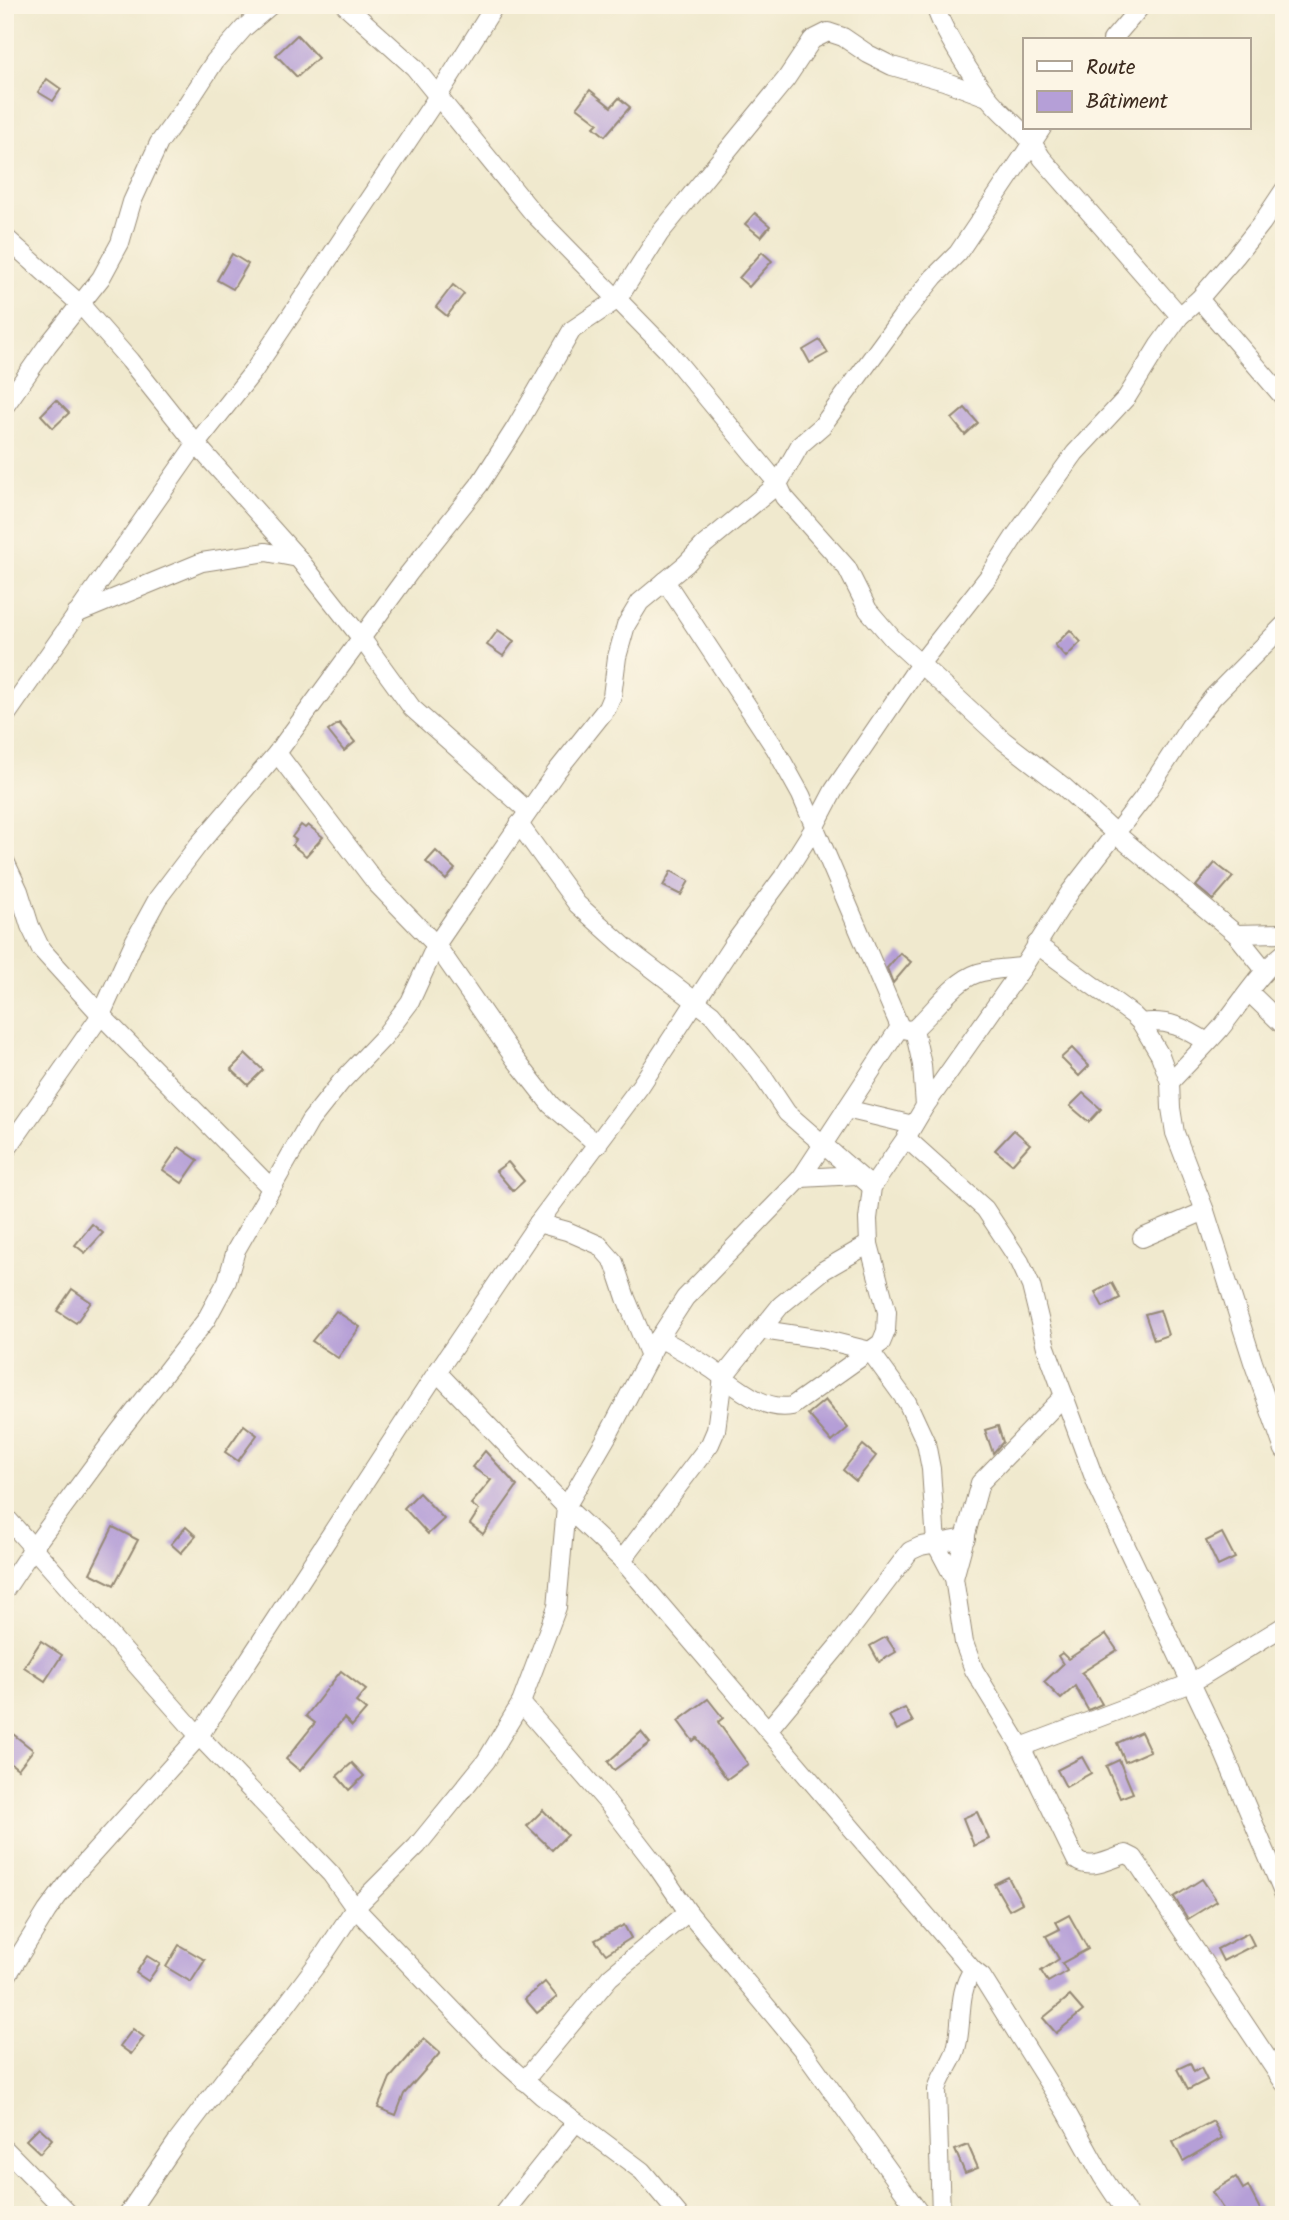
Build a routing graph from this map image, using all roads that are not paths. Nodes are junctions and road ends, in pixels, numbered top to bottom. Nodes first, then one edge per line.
1 (271, 5) edge
2 (345, 5) edge
3 (495, 5) edge
4 (935, 5) edge
5 (1142, 5) edge
6 (1114, 38) edge
7 (438, 96) junction
8 (988, 97) junction
9 (1023, 123) edge
10 (1037, 134) edge
11 (1284, 190) edge
12 (5, 237) edge
13 (618, 299) junction
14 (1199, 299) junction
15 (81, 305) junction
16 (1180, 316) junction
17 (1284, 398) edge
18 (5, 406) edge
19 (196, 444) junction
20 (778, 484) junction
21 (298, 558) junction
22 (665, 581) junction
23 (76, 614) junction
24 (1278, 630) edge
25 (362, 639) junction
26 (1284, 650) edge
27 (920, 664) junction
28 (5, 718) edge
29 (276, 753) junction
30 (834, 790) junction
31 (801, 795) junction
32 (524, 818) junction
33 (814, 828) junction
34 (1115, 833) junction
35 (5, 861) edge
36 (1284, 933) edge
37 (1236, 934) junction
38 (1036, 944) junction
39 (436, 945) junction
40 (1284, 953) edge
41 (1023, 967) junction
42 (1264, 969) junction
43 (1250, 992) junction
44 (696, 1002) junction
45 (101, 1015) junction
46 (1141, 1023) junction
47 (1284, 1026) edge
48 (907, 1028) junction
49 (1207, 1042) junction
50 (1170, 1082) junction
51 (925, 1106) junction
52 (846, 1110) junction
53 (910, 1132) junction
54 (822, 1144) junction
55 (598, 1145) junction
56 (5, 1152) edge
57 (857, 1175) junction
58 (801, 1178) junction
59 (872, 1187) junction
60 (271, 1188) junction
61 (1205, 1211) junction
62 (538, 1223) junction
63 (1142, 1238) dead end
64 (869, 1244) junction
65 (763, 1330) junction
66 (659, 1338) junction
67 (870, 1351) junction
68 (650, 1356) junction
69 (437, 1372) junction
70 (723, 1377) junction
71 (1065, 1396) junction
72 (1284, 1450) edge
73 (566, 1507) junction
74 (5, 1516) edge
75 (966, 1538) junction
76 (936, 1544) junction
77 (33, 1548) junction
78 (622, 1560) junction
79 (954, 1578) junction
80 (5, 1590) edge
81 (1284, 1626) edge
82 (1191, 1683) junction
83 (521, 1703) junction
84 (768, 1730) junction
85 (199, 1736) junction
86 (1021, 1746) junction
87 (1284, 1895) edge
88 (355, 1908) junction
89 (688, 1912) junction
90 (973, 1970) junction
91 (5, 1979) edge
92 (524, 2081) junction
93 (1284, 2083) edge
94 (576, 2122) junction
95 (5, 2149) edge
96 (70, 2215) edge
97 (127, 2215) edge
98 (502, 2215) edge
99 (679, 2215) edge
100 (921, 2215) edge
101 (941, 2215) edge
102 (1128, 2215) edge

1 - 15 street
2 - 7 street
3 - 7 street
4 - 8 street
5 - 6 street
7 - 13 street
7 - 19 street
8 - 9 street
8 - 13 street
10 - 16 street
10 - 20 street
11 - 14 street
12 - 15 street
13 - 20 street
13 - 25 street
14 - 16 street
14 - 17 street
15 - 18 street
15 - 19 street
16 - 27 street
19 - 21 street
19 - 23 street
20 - 22 street
20 - 27 street
21 - 23 street
21 - 25 street
22 - 31 street
22 - 32 street
23 - 28 street
24 - 26 street
24 - 34 street
25 - 29 street
25 - 32 street
27 - 30 street
27 - 34 street
29 - 39 street
29 - 45 street
30 - 31 street
30 - 33 street
31 - 33 street
32 - 39 street
32 - 44 street
33 - 44 street
33 - 48 street
34 - 37 street
34 - 38 street
35 - 45 street
36 - 37 street
37 - 42 street
38 - 41 street
38 - 46 street
39 - 55 street
39 - 60 street
40 - 42 street
41 - 48 street
41 - 51 street
42 - 43 street
43 - 47 street
43 - 49 street
44 - 54 street
44 - 55 street
45 - 56 street
45 - 60 street
46 - 49 street
46 - 50 street
48 - 51 street
48 - 52 street
49 - 50 street
50 - 61 street
51 - 53 street
52 - 53 street
52 - 54 street
53 - 59 street
53 - 71 street
54 - 57 street
54 - 58 street
55 - 62 street
57 - 58 street
57 - 59 street
58 - 66 street
59 - 64 street
60 - 77 street
61 - 63 street
61 - 72 street
62 - 68 street
62 - 69 street
64 - 65 street
64 - 67 street
65 - 67 street
65 - 70 street
66 - 68 street
66 - 70 street
67 - 70 street
67 - 76 street
68 - 73 street
69 - 73 street
69 - 85 street
70 - 78 street
71 - 75 street
71 - 82 street
73 - 78 street
73 - 83 street
74 - 77 street
75 - 76 street
75 - 79 street
76 - 79 street
76 - 84 street
77 - 80 street
77 - 85 street
78 - 84 street
79 - 86 street
81 - 82 street
82 - 86 street
82 - 87 street
83 - 88 street
83 - 89 street
84 - 90 street
85 - 88 street
85 - 91 street
86 - 93 street
88 - 92 street
88 - 97 street
89 - 92 street
89 - 100 street
90 - 101 street
90 - 102 street
92 - 94 street
94 - 98 street
94 - 99 street
95 - 96 street

